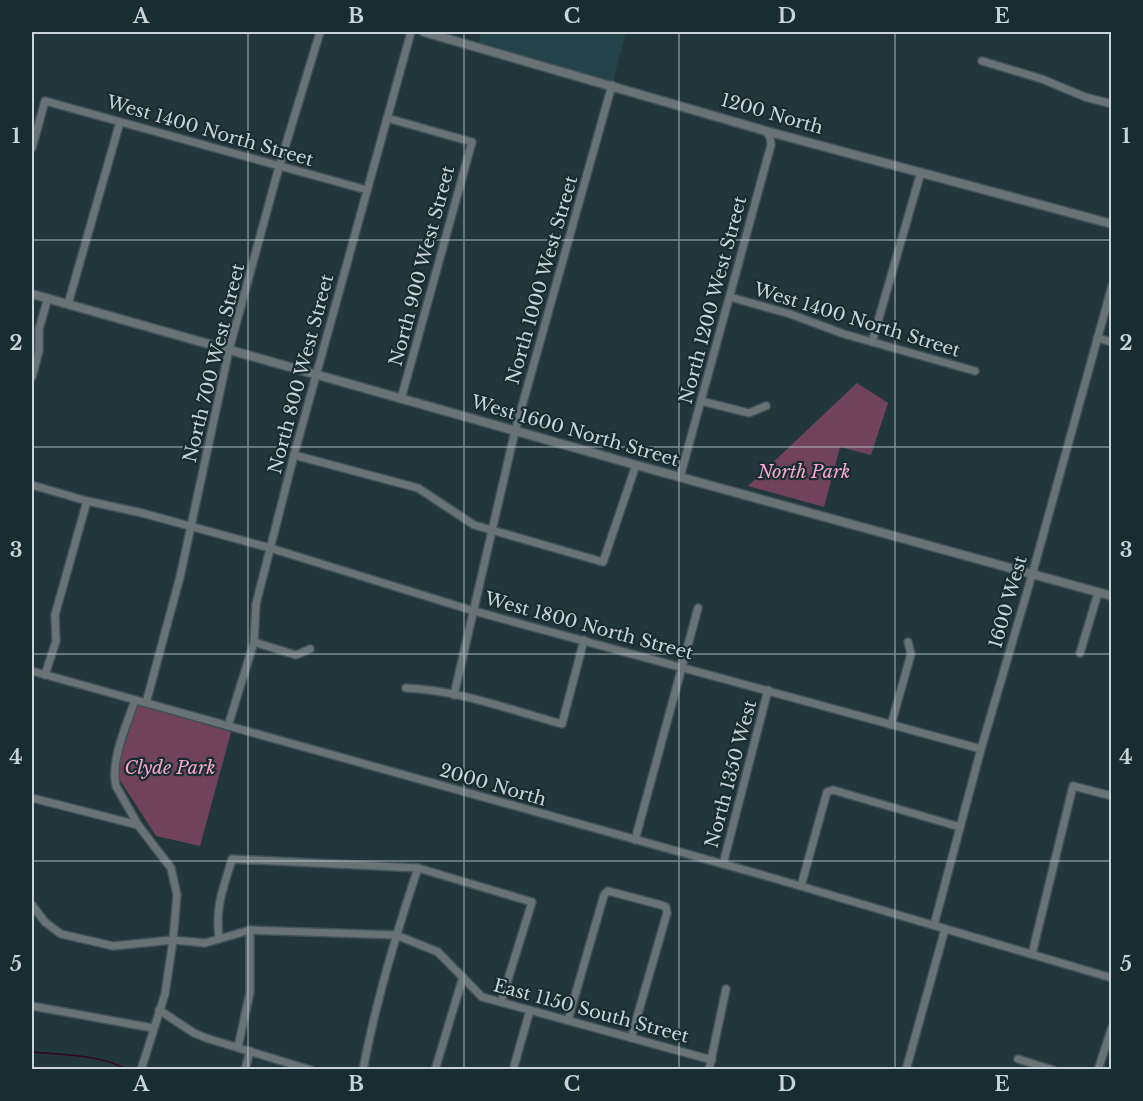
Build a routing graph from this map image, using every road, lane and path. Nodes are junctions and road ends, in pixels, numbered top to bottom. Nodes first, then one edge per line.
1 (320, 32) edge
2 (411, 32) edge
3 (425, 32) edge
4 (982, 61) dead end
5 (612, 85) junction
6 (1112, 104) edge
7 (387, 118) junction
8 (120, 122) junction
9 (766, 131) junction
10 (32, 148) edge
11 (279, 167) junction
12 (921, 172) junction
13 (367, 190) junction
14 (1112, 224) edge
15 (1112, 286) edge
16 (32, 294) edge
17 (730, 297) junction
18 (48, 298) junction
19 (68, 304) junction
20 (1097, 338) junction
21 (872, 342) junction
22 (1112, 342) edge
23 (229, 350) junction
24 (975, 371) dead end
25 (317, 375) junction
26 (32, 377) edge
27 (401, 399) junction
28 (701, 401) junction
29 (766, 406) dead end
30 (516, 431) junction
31 (294, 454) junction
32 (636, 465) junction
33 (680, 477) junction
34 (32, 484) edge
35 (87, 501) junction
36 (191, 526) junction
37 (492, 532) junction
38 (270, 548) junction
39 (1032, 575) junction
40 (1098, 593) junction
41 (1112, 596) edge
42 (698, 608) dead end
43 (474, 611) junction
44 (584, 640) junction
45 (254, 642) junction
46 (908, 642) dead end
47 (310, 649) dead end
48 (1080, 653) dead end
49 (682, 667) junction
50 (32, 671) edge
51 (45, 675) junction
52 (406, 688) dead end
53 (768, 690) junction
54 (454, 695) junction
55 (135, 700) junction
56 (146, 703) junction
57 (891, 724) junction
58 (228, 726) junction
59 (981, 748) junction
60 (1112, 796) edge
61 (32, 798) edge
62 (138, 825) junction
63 (960, 827) junction
64 (635, 840) junction
65 (723, 864) junction
66 (418, 868) junction
67 (801, 886) junction
68 (32, 905) edge
69 (934, 925) junction
70 (945, 929) junction
71 (250, 930) junction
72 (396, 935) junction
73 (219, 939) junction
74 (173, 940) junction
75 (1032, 954) junction
76 (463, 977) junction
77 (1112, 978) edge
78 (726, 988) dead end
79 (501, 1002) junction
80 (32, 1006) edge
81 (159, 1010) junction
82 (530, 1010) junction
83 (568, 1020) junction
84 (1112, 1027) edge
85 (153, 1028) junction
86 (631, 1038) junction
87 (238, 1047) junction
88 (250, 1051) junction
89 (1018, 1059) dead end
90 (712, 1060) junction
91 (141, 1070) edge
92 (245, 1070) edge
93 (311, 1070) edge
94 (363, 1070) edge
95 (435, 1070) edge
96 (513, 1070) edge
97 (709, 1070) edge
98 (906, 1070) edge
99 (1053, 1070) edge
100 (1098, 1070) edge

1 - 11 street, North 700 West Street
2 - 7 street, North 800 West Street
3 - 5 street, 1200 North
4 - 6 street
5 - 9 street, 1200 North
5 - 30 street, North 1000 West Street
7 - 13 street, North 800 West Street
7 - 27 street, North 900 West Street
8 - 10 street, West 1400 North Street
8 - 11 street, West 1400 North Street
8 - 19 street
9 - 12 street, 1200 North
9 - 17 street, North 1200 West Street
11 - 13 street, West 1400 North Street
11 - 23 street, North 700 West Street
12 - 14 street, 1200 North
12 - 21 street
13 - 25 street, North 800 West Street
15 - 20 street, 1600 West
16 - 18 street, West 1600 North Street
17 - 21 street, West 1400 North Street
17 - 28 street, North 1200 West Street
18 - 19 street, West 1600 North Street
18 - 26 street
19 - 23 street, West 1600 North Street
20 - 22 street
20 - 39 street, 1600 West
21 - 24 street, West 1400 North Street
23 - 25 street, West 1600 North Street
23 - 36 street, North 700 West Street
25 - 27 street, West 1600 North Street
25 - 31 street, North 800 West Street
27 - 30 street, West 1600 North Street
28 - 29 street
28 - 33 street, North 1200 West Street
30 - 32 street, West 1600 North Street
30 - 37 street, North 1000 West Street
31 - 37 street
31 - 38 street, North 800 West Street
32 - 33 street, West 1600 North Street
32 - 37 street
33 - 39 street, West 1600 North Street
34 - 35 street, West 1800 North Street
35 - 36 street, West 1800 North Street
35 - 51 street
36 - 38 street, West 1800 North Street
36 - 56 street, North 700 West Street
37 - 43 street, North 1000 West Street
38 - 43 street, West 1800 North Street
38 - 45 street, North 800 West Street
39 - 40 street, West 1600 North Street
39 - 59 street, 1600 West
40 - 41 street, West 1600 North Street
40 - 48 street
42 - 49 street
43 - 44 street, West 1800 North Street
43 - 54 street, North 1000 West Street
44 - 49 street, West 1800 North Street
44 - 54 street
45 - 47 street
45 - 58 street, North 800 West Street
46 - 57 street
49 - 53 street, West 1800 North Street
49 - 64 street
50 - 51 street, 2000 North
51 - 55 street, 2000 North
52 - 54 street
53 - 57 street, West 1800 North Street
53 - 65 street, North 1350 West
55 - 56 street, 2000 North
55 - 62 street
56 - 58 street, 2000 North
57 - 59 street, West 1800 North Street
58 - 64 street, 2000 North
59 - 63 street, 1600 West
60 - 75 street
61 - 62 street
62 - 74 street
63 - 67 street
63 - 69 street, 1600 West
64 - 65 street, 2000 North
65 - 67 street, 2000 North
66 - 72 street
66 - 73 street
66 - 79 street
67 - 69 street, 2000 North
68 - 74 street, East 1150 South Street
69 - 70 street, 2000 North
70 - 75 street, 2000 North
70 - 98 street
71 - 72 street, East 1150 South Street
71 - 73 street, East 1150 South Street
71 - 87 street
72 - 76 street, East 1150 South Street
72 - 94 street
73 - 74 street, East 1150 South Street
74 - 81 street
75 - 77 street, 2000 North
76 - 79 street, East 1150 South Street
76 - 95 street
78 - 90 street
79 - 82 street, East 1150 South Street
80 - 85 street
81 - 85 street
81 - 87 street
82 - 83 street, East 1150 South Street
82 - 96 street
83 - 86 street, East 1150 South Street
83 - 86 street
84 - 100 street
85 - 91 street
86 - 90 street, East 1150 South Street
87 - 88 street
88 - 92 street
88 - 93 street
89 - 99 street
90 - 97 street

